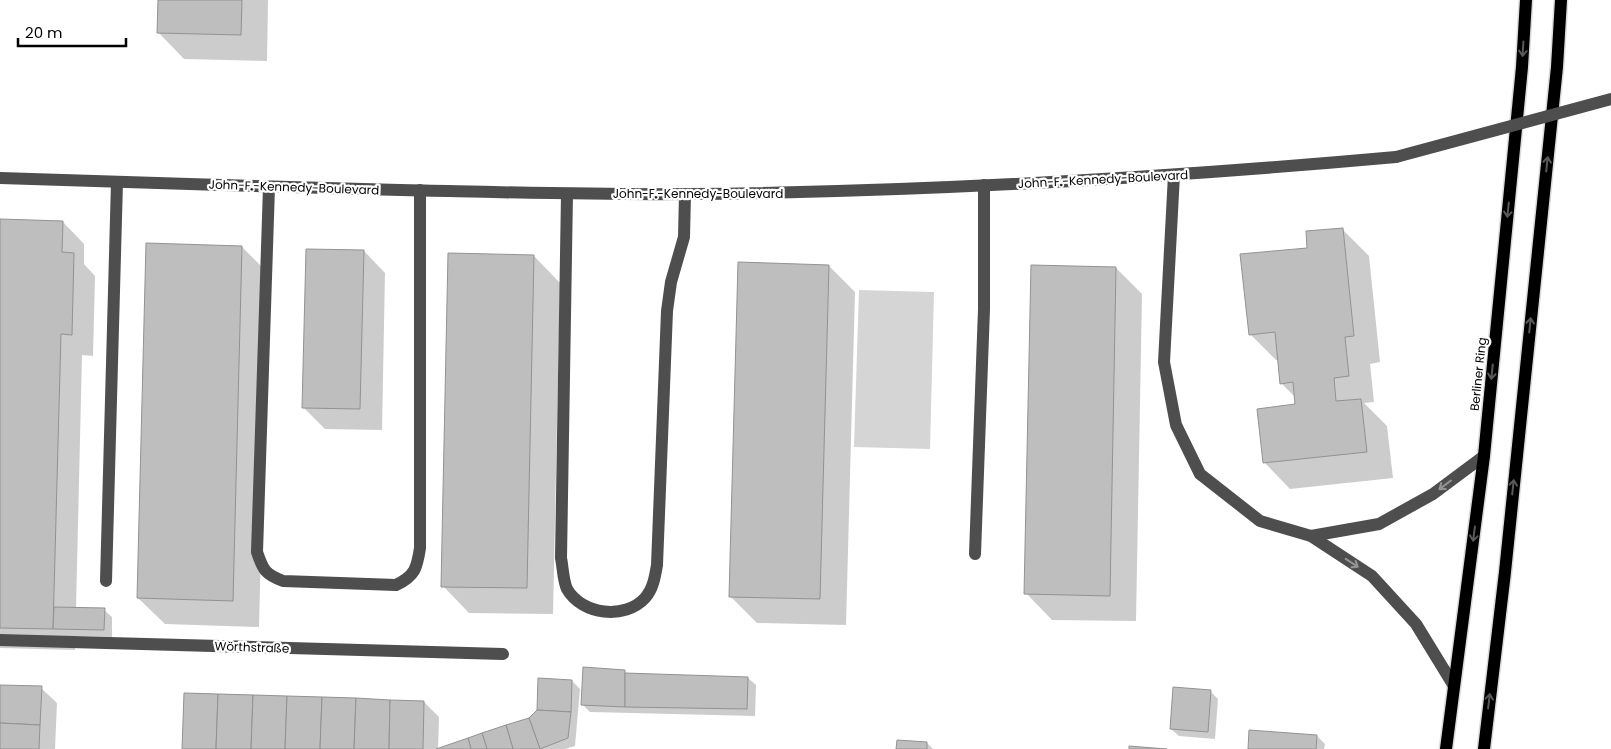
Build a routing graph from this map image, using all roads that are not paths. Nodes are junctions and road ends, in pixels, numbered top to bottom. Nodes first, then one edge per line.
1 (1526, 0) edge
2 (1561, 0) edge
3 (1611, 99) edge
4 (1174, 175) junction
5 (0, 178) edge
6 (117, 182) junction
7 (984, 185) junction
8 (269, 186) junction
9 (420, 190) junction
10 (567, 194) junction
11 (685, 194) junction
12 (1484, 456) junction
13 (1311, 536) junction
14 (975, 554) dead end
15 (106, 581) dead end
16 (0, 640) edge
17 (503, 654) dead end
18 (1454, 686) junction
19 (1446, 749) edge
20 (1484, 749) edge

1 -> 12 main road, Berliner Ring
20 -> 2 main road
3 - 4 street, John-F.-Kennedy-Boulevard, bridge
4 - 7 street, John-F.-Kennedy-Boulevard
4 - 13 street
5 - 6 street, John-F.-Kennedy-Boulevard
6 - 8 street, John-F.-Kennedy-Boulevard
6 - 15 street
7 - 11 street, John-F.-Kennedy-Boulevard
7 - 14 street
8 - 9 street, John-F.-Kennedy-Boulevard
8 - 9 street
9 - 10 street, John-F.-Kennedy-Boulevard
10 - 11 street, John-F.-Kennedy-Boulevard
10 - 11 street
12 -> 13 street
12 -> 18 main road, Berliner Ring
13 -> 18 street
16 - 17 street, Wörthstraße
18 - 19 main road, Berliner Ring

